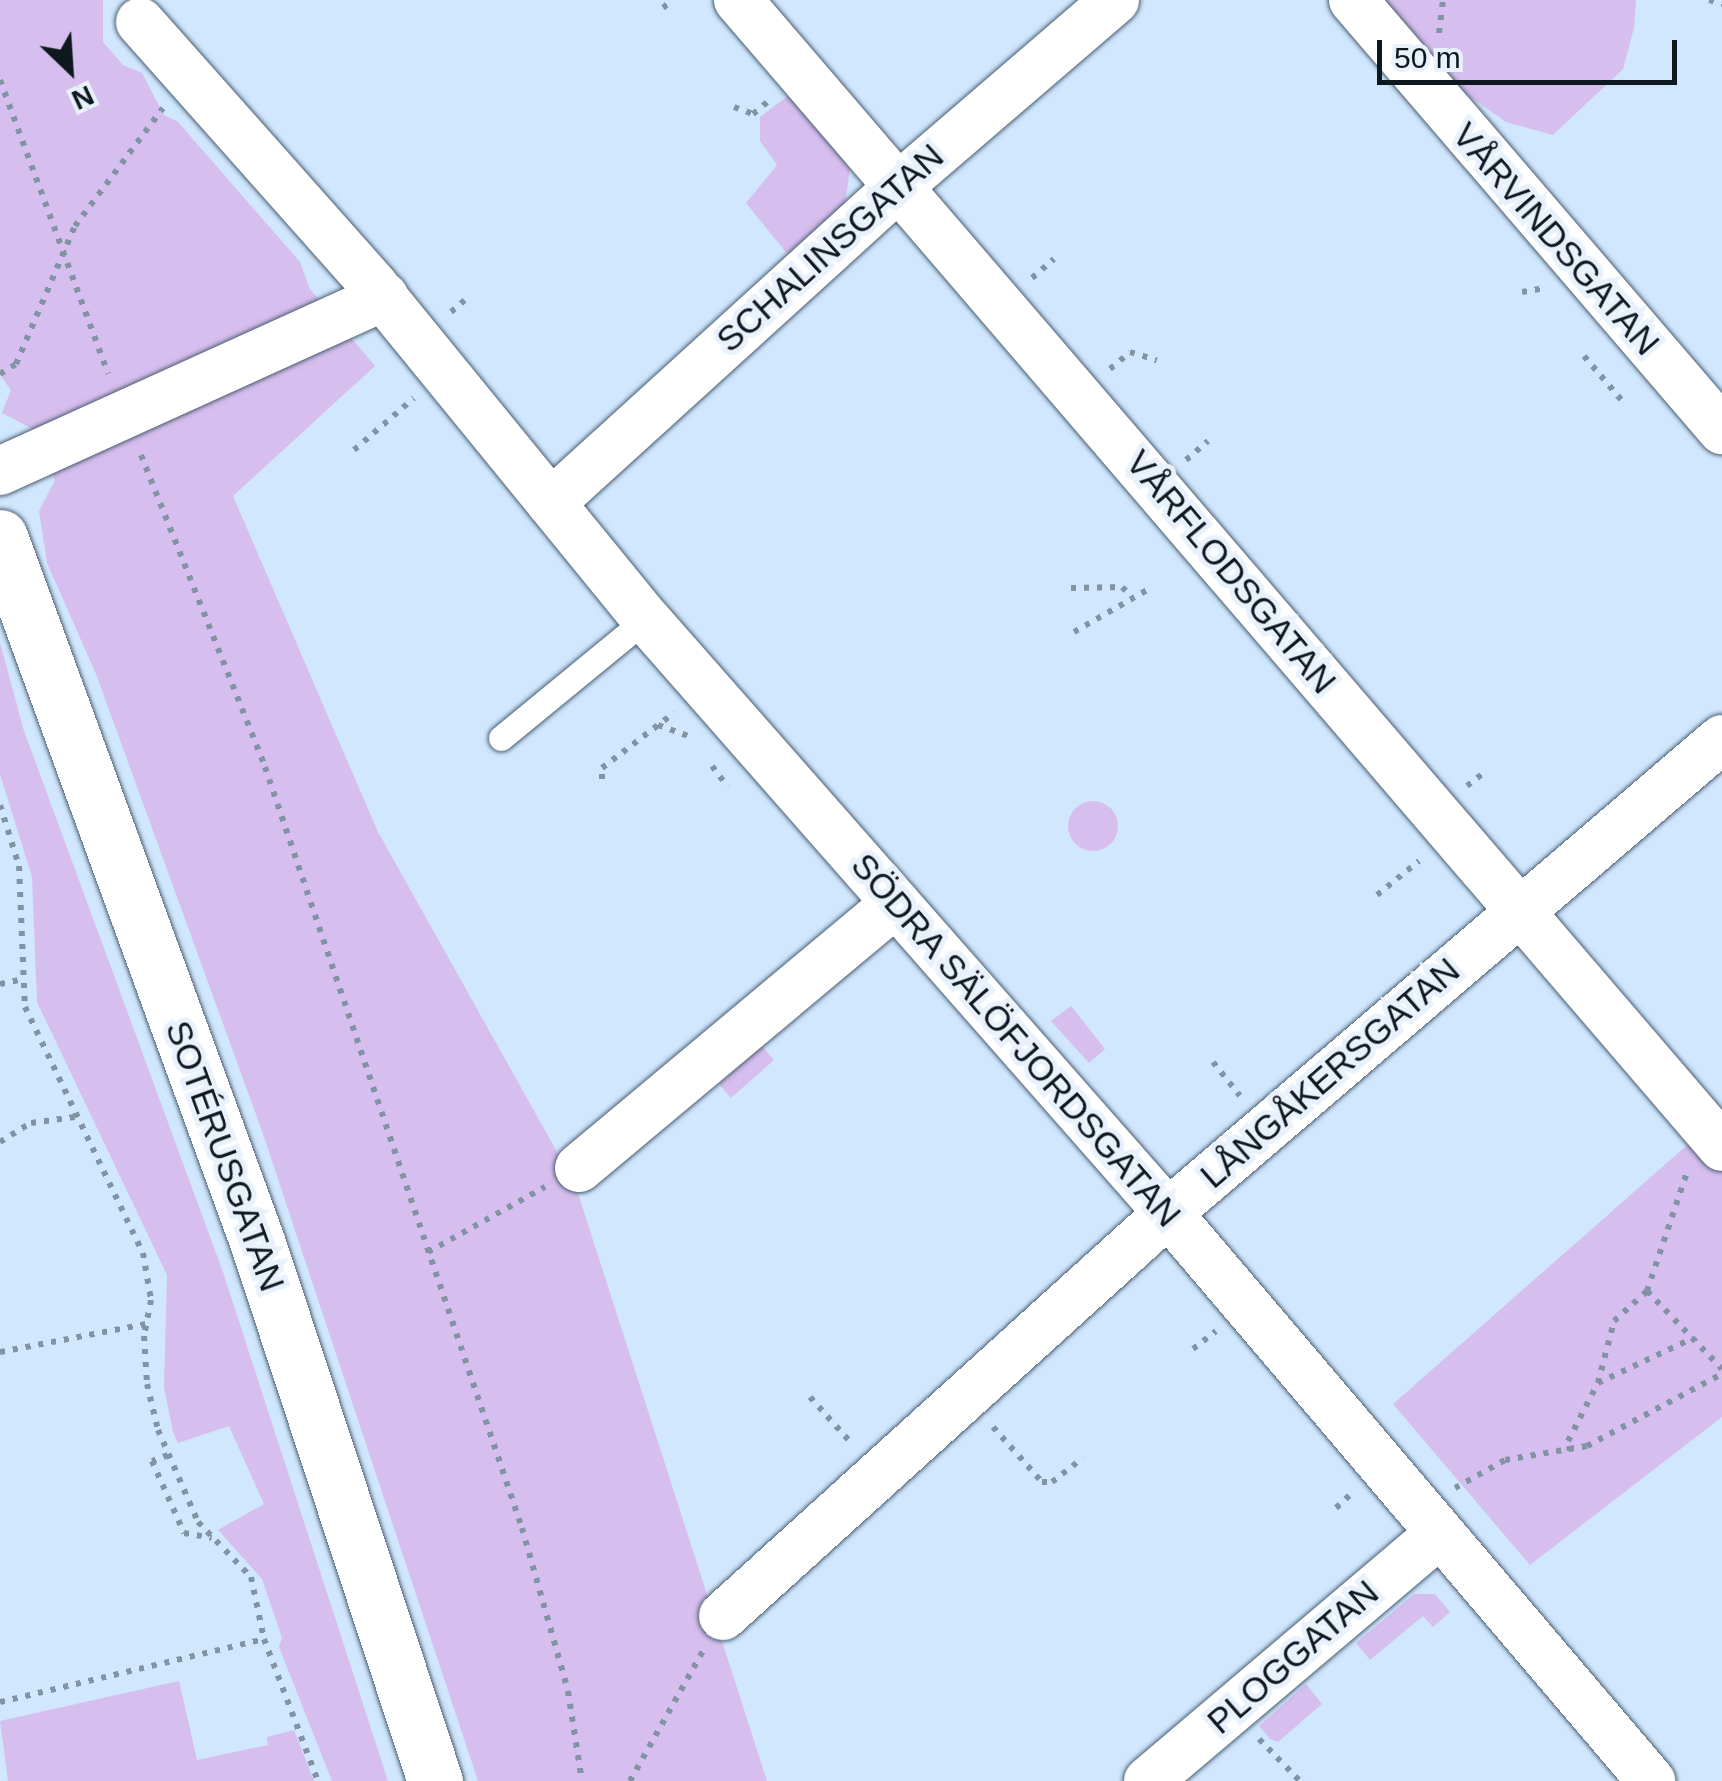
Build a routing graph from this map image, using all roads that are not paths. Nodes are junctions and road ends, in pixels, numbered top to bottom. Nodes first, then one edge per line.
1 (738, 0) edge
2 (1115, 0) edge
3 (1352, 0) edge
4 (140, 22) dead end
5 (899, 186) junction
6 (384, 297) junction
7 (1722, 430) edge
8 (0, 470) edge
9 (551, 503) junction
10 (0, 537) edge
11 (646, 619) junction
12 (501, 738) dead end
13 (1722, 739) edge
14 (896, 903) junction
15 (1518, 909) junction
16 (1717, 1141) edge
17 (579, 1168) road end
18 (1168, 1213) junction
19 (1431, 1524) junction
20 (723, 1616) road end
21 (435, 1781) edge
22 (1148, 1781) edge
23 (1651, 1781) edge

1 - 5 street, VÅRFLODSGATAN
2 - 5 street, SCHALINSGATAN
3 - 7 street, VÅRVINDSGATAN
4 - 6 street, SÖDRA SÄLÖFJORDSGATAN
5 - 9 street, SCHALINSGATAN
5 - 15 street, VÅRFLODSGATAN
6 - 8 street
6 - 9 street, SÖDRA SÄLÖFJORDSGATAN
9 - 11 street, SÖDRA SÄLÖFJORDSGATAN
10 - 21 street, SOTÉRUSGATAN
11 - 12 lane
11 - 14 street, SÖDRA SÄLÖFJORDSGATAN
13 - 15 street, LÅNGÅKERSGATAN
14 - 17 street
14 - 18 street, SÖDRA SÄLÖFJORDSGATAN
15 - 16 street, VÅRFLODSGATAN
15 - 18 street, LÅNGÅKERSGATAN
18 - 19 street, SÖDRA SÄLÖFJORDSGATAN
18 - 20 street, LÅNGÅKERSGATAN
19 - 22 street, PLOGGATAN
19 - 23 street, SÖDRA SÄLÖFJORDSGATAN

